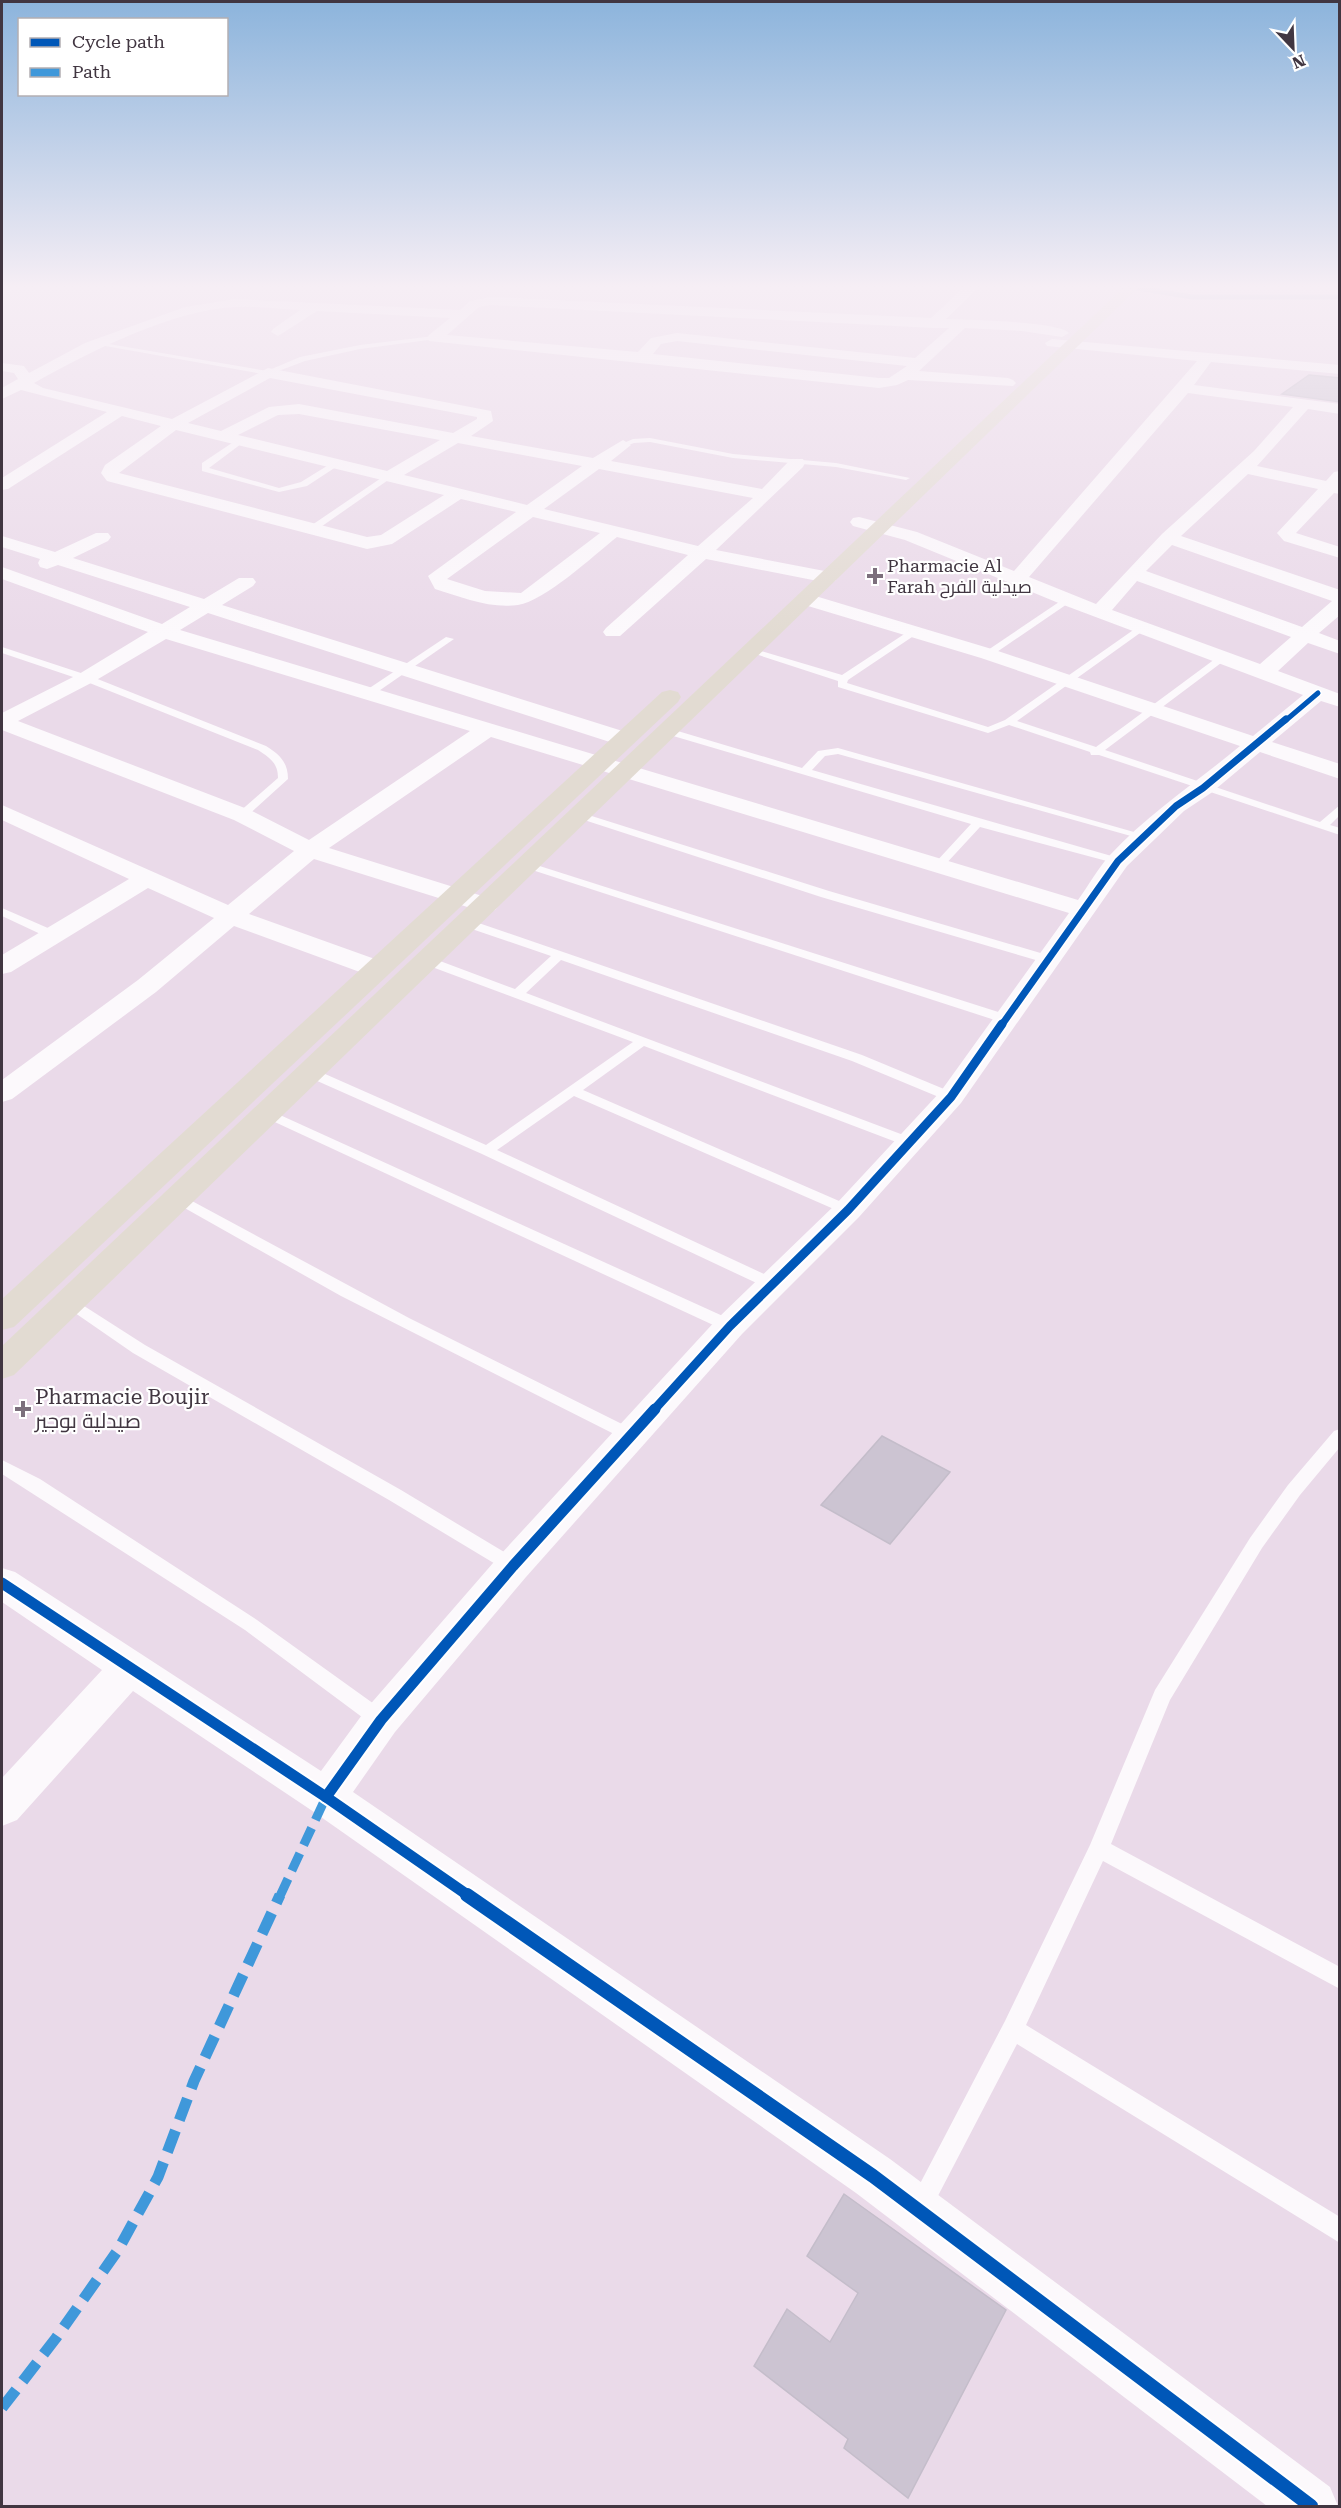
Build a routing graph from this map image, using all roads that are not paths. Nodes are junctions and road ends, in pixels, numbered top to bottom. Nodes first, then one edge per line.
1 (87, 403) edge
2 (211, 403) edge
3 (427, 403) edge
4 (986, 403) edge
5 (996, 403) edge
6 (1170, 403) edge
7 (1283, 403) edge
8 (1302, 406) junction
9 (1340, 409) edge
10 (120, 411) junction
11 (172, 424) junction
12 (223, 436) junction
13 (451, 438) junction
14 (241, 441) junction
15 (623, 446) joint
16 (797, 463) junction
17 (338, 464) junction
18 (592, 464) junction
19 (1247, 469) junction
20 (390, 476) junction
21 (906, 478) junction
22 (1336, 484) edge
23 (2, 485) edge
24 (459, 493) junction
25 (766, 495) junction
26 (531, 511) junction
27 (870, 524) junction
28 (312, 529) junction
29 (614, 531) junction
30 (102, 537) dead end
31 (1170, 538) junction
32 (2, 542) edge
33 (700, 552) junction
34 (1340, 553) edge
35 (56, 559) junction
36 (1133, 573) junction
37 (7, 575) edge
38 (816, 575) junction
39 (1017, 579) junction
40 (246, 582) dead end
41 (1340, 597) edge
42 (805, 599) junction
43 (1068, 600) junction
44 (1340, 604) edge
45 (207, 606) junction
46 (1100, 611) junction
47 (1142, 628) junction
48 (915, 631) junction
49 (165, 632) junction
50 (613, 632) dead end
51 (1305, 635) junction
52 (449, 639) dead end
53 (1340, 648) edge
54 (2, 650) edge
55 (751, 651) junction
56 (988, 654) junction
57 (1222, 658) junction
58 (404, 670) junction
59 (1263, 673) junction
60 (86, 678) junction
61 (843, 679) junction
62 (1065, 681) junction
63 (369, 693) junction
64 (1329, 697) edge
65 (1154, 710) junction
66 (2, 722) edge
67 (1009, 722) junction
68 (488, 729) junction
69 (667, 731) junction
70 (624, 740) junction
71 (1255, 745) junction
72 (1095, 753) junction
73 (598, 764) junction
74 (625, 771) junction
75 (805, 771) junction
76 (1340, 772) edge
77 (1203, 788) junction
78 (1340, 808) edge
79 (2, 812) edge
80 (242, 815) junction
81 (579, 815) junction
82 (978, 823) junction
83 (1322, 826) junction
84 (1340, 832) edge
85 (1142, 836) junction
86 (310, 850) junction
87 (1118, 861) junction
88 (527, 865) junction
89 (939, 865) junction
90 (147, 878) junction
91 (456, 895) junction
92 (486, 905) junction
93 (1083, 909) junction
94 (2, 912) edge
95 (233, 917) junction
96 (467, 923) junction
97 (53, 935) junction
98 (559, 954) junction
99 (1050, 960) junction
100 (428, 961) junction
101 (2, 966) edge
102 (376, 969) junction
103 (518, 993) junction
104 (1009, 1020) junction
105 (642, 1042) junction
106 (310, 1073) junction
107 (573, 1091) junction
108 (2, 1093) edge
109 (951, 1097) junction
110 (269, 1113) junction
111 (909, 1142) junction
112 (487, 1151) junction
113 (179, 1199) junction
114 (848, 1210) junction
115 (772, 1284) junction
116 (70, 1302) junction
117 (2, 1318) edge
118 (730, 1326) junction
119 (2, 1366) edge
120 (1340, 1435) edge
121 (632, 1436) junction
122 (2, 1466) edge
123 (513, 1566) junction
124 (2, 1583) edge
125 (130, 1667) junction
126 (381, 1720) junction
127 (326, 1797) junction
128 (2, 1807) edge
129 (1099, 1848) junction
130 (1340, 1979) edge
131 (1013, 2029) junction
132 (918, 2209) junction
133 (1340, 2231) edge
134 (1311, 2506) edge

1 - 10 street
2 - 11 street
3 - 13 street
4 - 21 highway
5 - 27 highway
6 - 39 street
7 - 8 street
8 - 9 street
8 - 19 street
10 - 11 street
10 - 23 street
11 - 12 street
11 - 28 street
12 - 13 street
12 - 14 street
13 - 18 street
13 - 20 street
14 - 17 street
14 - 17 lane
15 - 16 lane
15 - 18 street
16 - 21 lane
16 - 25 street
17 - 20 street
18 - 25 street
18 - 26 street
19 - 22 street
19 - 31 street
20 - 24 street
20 - 28 lane
21 - 27 highway
22 - 34 street
24 - 26 street
24 - 28 street
25 - 33 street
26 - 29 street
26 - 29 street
27 - 38 highway
27 - 39 street
29 - 33 street
30 - 35 street
31 - 36 street
31 - 41 street
32 - 35 street
33 - 38 street
33 - 50 street
35 - 37 street
35 - 45 street
36 - 46 street
36 - 51 street
37 - 49 street
38 - 42 highway
38 - 70 highway
39 - 43 street
40 - 45 street
42 - 48 street
42 - 55 highway
43 - 46 street
43 - 56 lane
44 - 51 street
45 - 49 street
45 - 58 street
46 - 47 street
47 - 57 street
47 - 62 lane
48 - 56 street
48 - 61 lane
49 - 60 street
49 - 63 street
51 - 53 street
51 - 59 street
52 - 58 lane
54 - 60 lane
55 - 61 lane
55 - 69 highway
56 - 62 street
57 - 59 street
57 - 65 lane
58 - 63 lane
58 - 70 street
59 - 64 street
60 - 66 street
60 - 80 lane
61 - 67 lane
62 - 65 street
62 - 67 lane
63 - 68 street
64 - 71 street
65 - 71 street
65 - 72 lane
66 - 80 street
67 - 72 lane
68 - 73 street
68 - 86 street
69 - 74 highway
69 - 75 lane
70 - 73 highway
71 - 76 street
71 - 77 street
72 - 77 lane
73 - 74 street
73 - 91 highway
74 - 81 highway
74 - 89 street
75 - 82 lane
75 - 85 lane
77 - 83 lane
77 - 85 street
78 - 83 lane
79 - 90 street
80 - 86 street
81 - 88 highway
81 - 99 lane
82 - 87 lane
82 - 89 lane
83 - 84 lane
85 - 87 street
86 - 91 street
86 - 95 street
87 - 93 street
88 - 92 highway
88 - 104 lane
89 - 93 street
90 - 95 street
90 - 97 street
91 - 92 street
91 - 102 highway
92 - 96 highway
93 - 99 street
94 - 97 lane
95 - 102 street
95 - 108 street
96 - 98 lane
96 - 100 highway
97 - 101 street
98 - 103 lane
98 - 109 lane
99 - 104 street
100 - 103 lane
100 - 106 highway
102 - 117 highway
103 - 105 lane
104 - 109 street
105 - 107 lane
105 - 111 lane
106 - 110 highway
106 - 112 lane
107 - 112 lane
107 - 114 lane
109 - 111 street
110 - 113 highway
110 - 118 lane
111 - 114 street
112 - 115 lane
113 - 116 highway
113 - 121 lane
114 - 115 street
115 - 118 street
116 - 119 highway
116 - 123 lane
118 - 121 street
120 - 129 lane
121 - 123 street
122 - 126 lane
123 - 126 street
124 - 125 street
125 - 127 street
125 - 128 street
126 - 127 street
127 - 132 street
129 - 130 lane
129 - 131 lane
131 - 132 lane
131 - 133 lane
132 - 134 street

